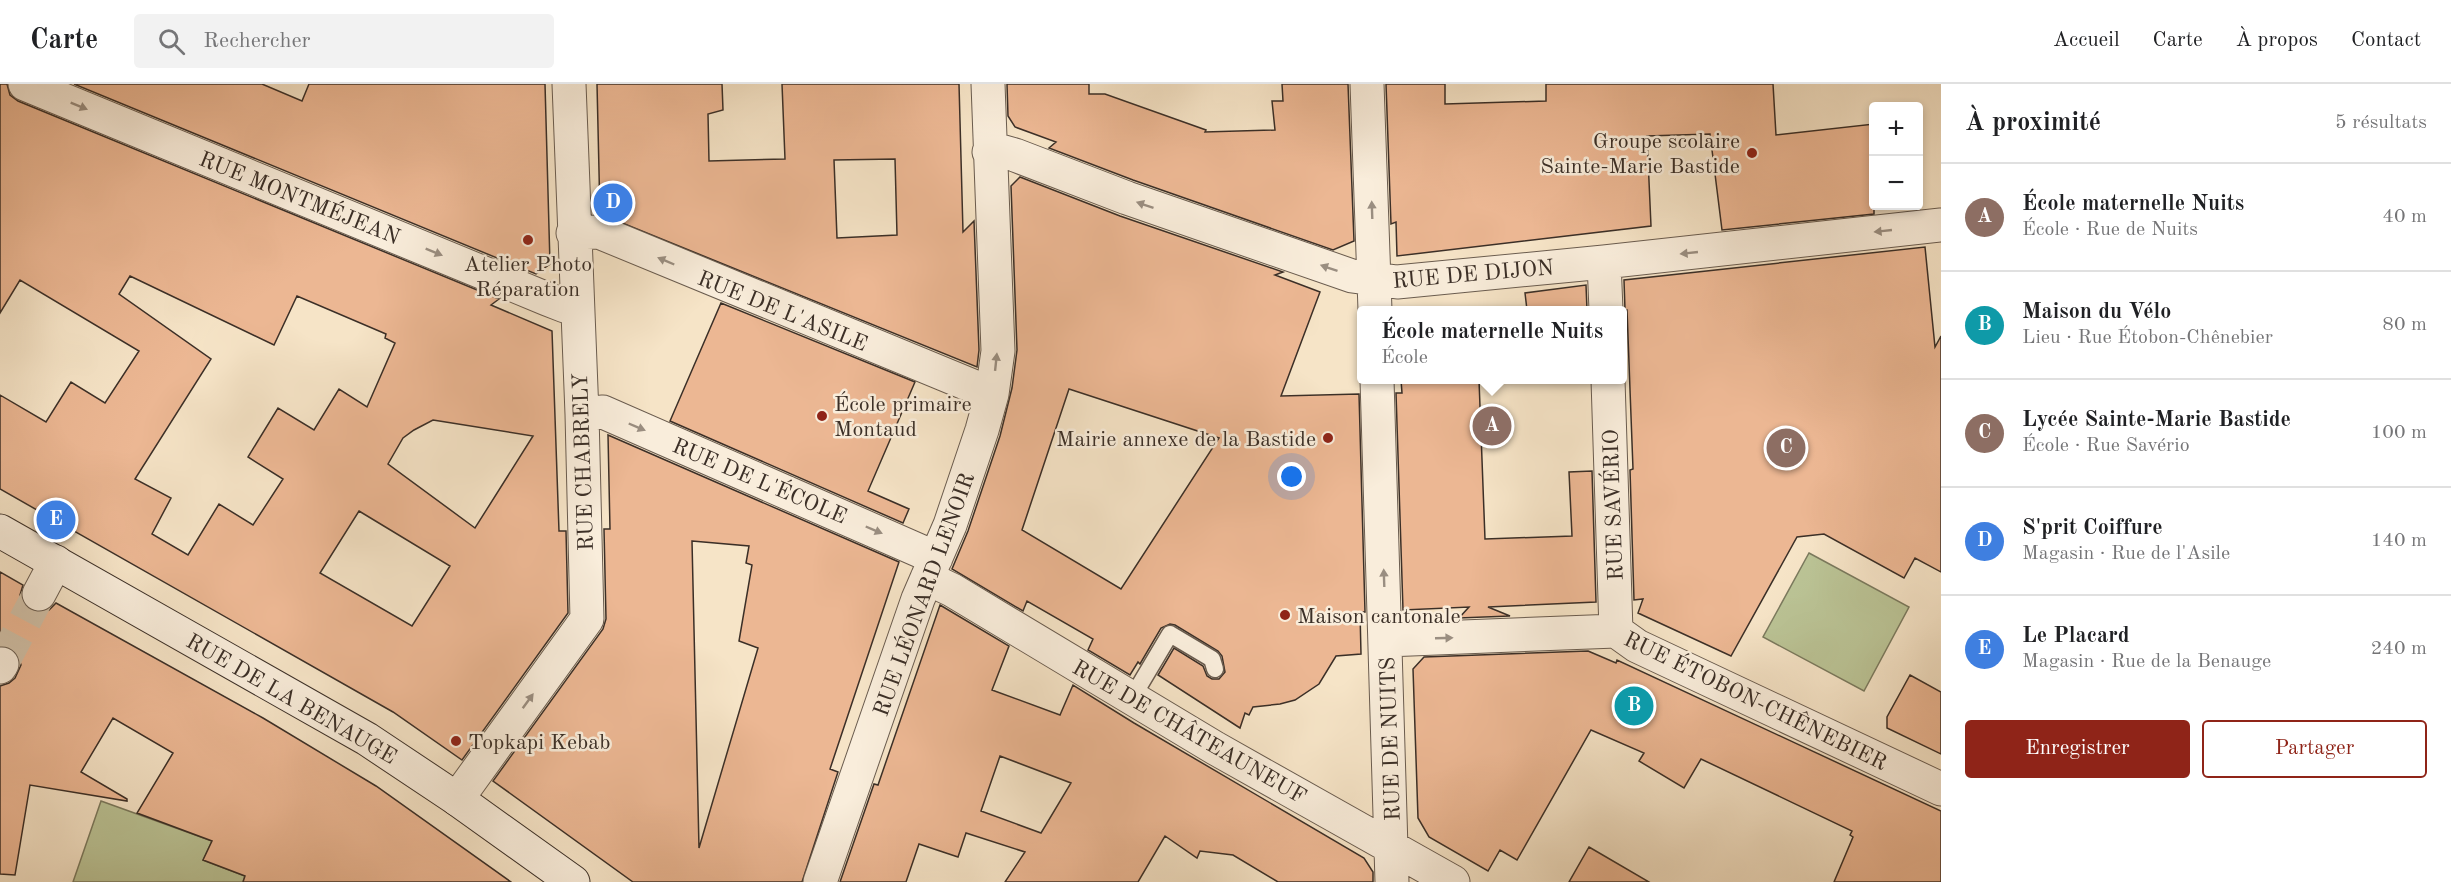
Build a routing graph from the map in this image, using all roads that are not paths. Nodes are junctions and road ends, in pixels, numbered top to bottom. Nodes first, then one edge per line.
1 (25, 84) edge
2 (569, 84) edge
3 (988, 84) edge
4 (1367, 84) edge
5 (989, 152) junction
6 (1941, 225) edge
7 (573, 233) junction
8 (1604, 262) junction
9 (1375, 296) edge
10 (576, 306) junction
11 (1606, 306) edge
12 (1377, 384) edge
13 (1608, 384) edge
14 (992, 394) junction
15 (582, 414) junction
16 (0, 531) edge
17 (56, 562) junction
18 (932, 568) junction
19 (39, 594) tunnel mouth
20 (1616, 631) junction
21 (1386, 640) junction
22 (1215, 669) dead end
23 (1132, 698) junction
24 (1941, 789) edge
25 (457, 800) junction
26 (1392, 846) junction
27 (573, 882) edge
28 (820, 882) edge
29 (1392, 882) edge
30 (1453, 882) edge

1 -> 10 street, RUE MONTMÉJEAN
2 - 7 street, RUE CHABRELY
3 - 5 street, RUE LÉONARD LENOIR
9 -> 4 street
9 -> 5 street, RUE DE DIJON
14 -> 5 street, RUE LÉONARD LENOIR
6 -> 8 street, RUE DE DIJON
7 - 10 street, RUE CHABRELY
14 -> 7 street, RUE DE L'ASILE
8 - 9 street, RUE DE DIJON
8 - 11 street
10 - 15 street, RUE CHABRELY
21 -> 12 street, RUE DE NUITS
13 - 20 street, RUE SAVÉRIO
14 - 18 street, RUE LÉONARD LENOIR
15 -> 18 street, RUE DE L'ÉCOLE
25 -> 15 street, RUE CHABRELY
16 - 17 street, RUE DE LA BENAUGE
17 - 19 street
17 - 25 street, RUE DE LA BENAUGE
18 - 23 street, RUE DE CHÂTEAUNEUF
18 - 28 street, RUE LÉONARD LENOIR
21 -> 20 street, RUE ÉTOBON-CHÊNEBIER
20 - 24 street, RUE ÉTOBON-CHÊNEBIER
21 - 26 street, RUE DE NUITS
22 - 23 lane
23 - 26 street, RUE DE CHÂTEAUNEUF
25 - 27 street, RUE DE LA BENAUGE
26 - 29 street, RUE DE NUITS
26 - 30 street, RUE DE CHÂTEAUNEUF

